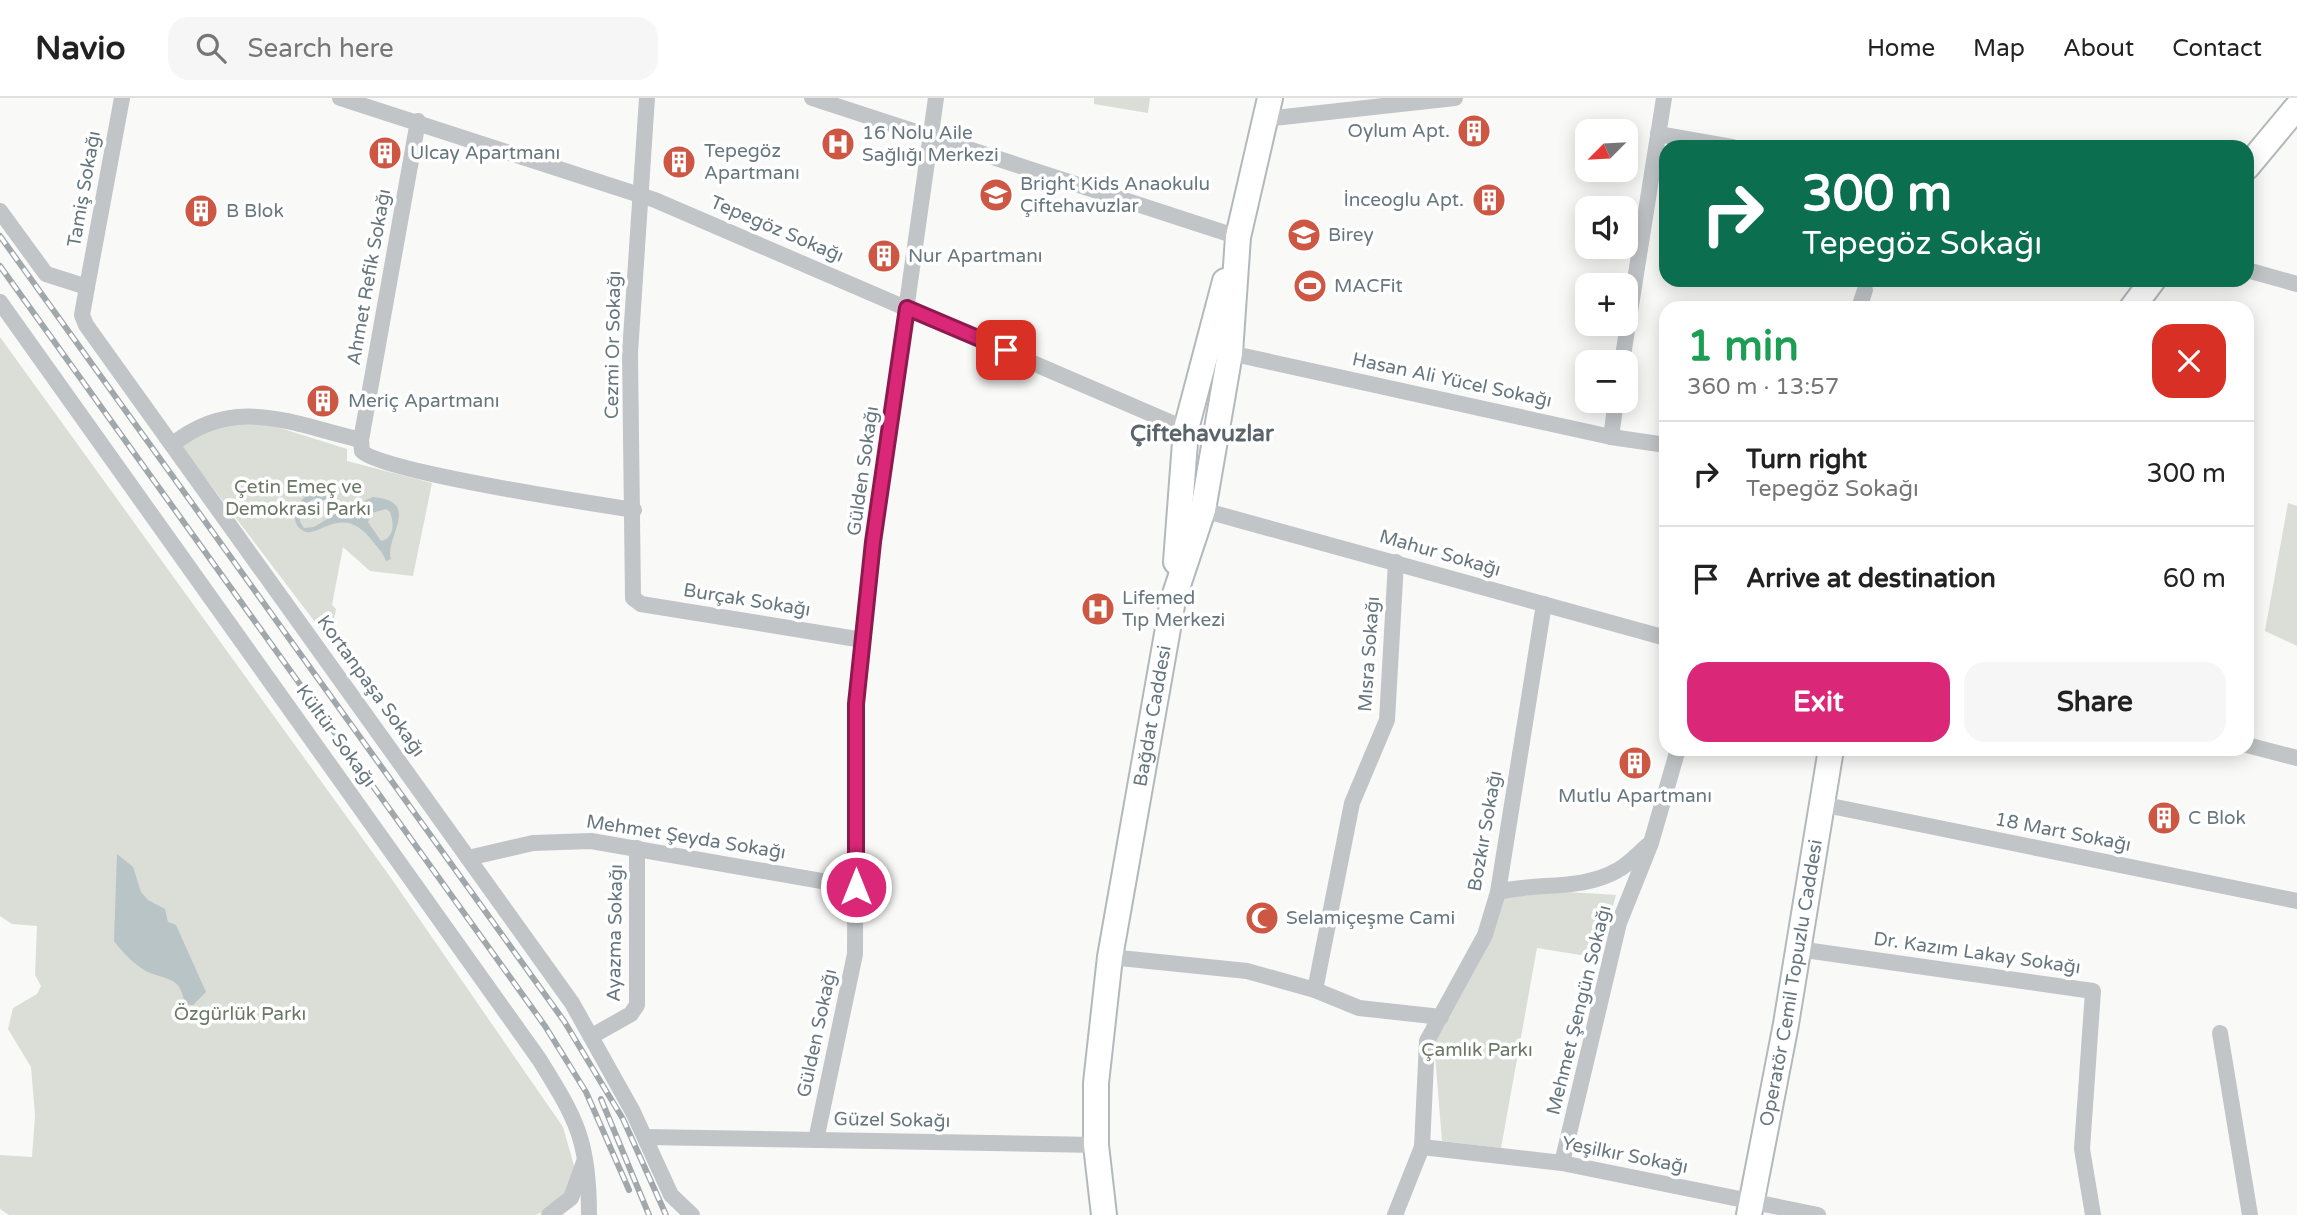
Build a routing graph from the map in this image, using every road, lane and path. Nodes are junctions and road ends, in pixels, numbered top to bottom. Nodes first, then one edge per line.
1 (122, 98) edge
2 (340, 98) edge
3 (647, 98) edge
4 (812, 98) edge
5 (936, 98) edge
6 (1454, 98) edge
7 (1664, 98) edge
8 (2297, 107) edge
9 (1268, 109) edge
10 (418, 121) junction
11 (1658, 134) junction
12 (930, 136) junction
13 (1692, 140) edge
14 (2254, 159) edge
15 (640, 195) junction
16 (0, 211) edge
17 (1238, 237) junction
18 (2254, 272) edge
19 (2297, 284) edge
20 (88, 287) junction
21 (1865, 290) dead end
22 (1861, 301) edge
23 (0, 302) edge
24 (907, 308) junction
25 (1624, 350) edge
26 (1230, 354) junction
27 (1614, 413) edge
28 (1186, 429) junction
29 (1611, 437) junction
30 (361, 440) junction
31 (1659, 444) edge
32 (172, 445) junction
33 (634, 510) junction
34 (1203, 510) junction
35 (1396, 562) junction
36 (632, 593) joint
37 (1173, 600) junction
38 (1544, 604) junction
39 (1659, 636) edge
40 (863, 640) junction
41 (2254, 747) edge
42 (1676, 756) edge
43 (1830, 756) edge
44 (2297, 758) edge
45 (1821, 804) junction
46 (1651, 843) junction
47 (637, 848) junction
48 (468, 859) junction
49 (856, 887) junction
50 (1498, 892) junction
51 (2297, 901) edge
52 (1798, 949) junction
53 (1111, 957) junction
54 (1315, 990) junction
55 (1441, 1017) junction
56 (2220, 1033) dead end
57 (592, 1036) junction
58 (645, 1137) junction
59 (816, 1140) junction
60 (1096, 1144) junction
61 (1422, 1147) junction
62 (585, 1149) junction
63 (1562, 1163) junction
64 (566, 1203) junction
65 (1750, 1208) edge
66 (589, 1214) edge
67 (549, 1215) edge
68 (692, 1215) edge
69 (1104, 1215) edge
70 (1395, 1215) edge
71 (1818, 1215) edge
72 (2093, 1215) edge
73 (2250, 1215) edge

1 - 20 street, Tamiş Sokağı
2 - 10 street, Tepegöz Sokağı
3 - 15 street, Cezmi Or Sokağı
4 - 12 street
5 - 12 street, Gülden Sokağı
6 - 9 street
7 - 11 street
8 - 14 main road
9 - 17 main road, Bağdat Caddesi
10 - 15 street, Tepegöz Sokağı
10 - 30 street, Ahmet Refik Sokağı
11 - 13 street
11 - 25 street
12 - 17 street
12 - 24 street, Gülden Sokağı
15 - 24 street, Tepegöz Sokağı
15 - 33 street, Cezmi Or Sokağı
16 - 20 street
17 - 26 main road, Bağdat Caddesi
17 - 28 main road
18 - 19 street
20 - 32 street, Kortanpaşa Sokağı
21 - 22 street
23 - 62 street, Kültür Sokağı
24 - 28 street, Tepegöz Sokağı
24 - 40 street, Gülden Sokağı
26 - 29 street, Hasan Ali Yücel Sokağı
26 - 34 main road, Bağdat Caddesi
27 - 29 street
28 - 37 main road
29 - 31 street, Hasan Ali Yücel Sokağı
30 - 32 street
30 - 33 street
32 - 48 street, Kortanpaşa Sokağı
33 - 36 street, Cezmi Or Sokağı
34 - 35 street, Mahur Sokağı
34 - 37 main road, Bağdat Caddesi
35 - 38 street, Mahur Sokağı
35 - 54 street, Mısra Sokağı
36 - 40 street, Burçak Sokağı
37 - 53 main road, Bağdat Caddesi
38 - 39 street, Mahur Sokağı
38 - 50 street, Bozkır Sokağı
40 - 49 street, Gülden Sokağı
41 - 44 street
42 - 46 street, Mehmet Şengün Sokağı
43 - 45 main road, Operatör Cemil Topuzlu Caddesi
45 - 51 street, 18 Mart Sokağı
45 - 52 main road, Operatör Cemil Topuzlu Caddesi
46 - 50 street
46 - 63 street, Mehmet Şengün Sokağı
47 - 48 street, Mehmet Şeyda Sokağı
47 - 49 street, Mehmet Şeyda Sokağı
47 - 57 street, Ayazma Sokağı
48 - 57 street, Kortanpaşa Sokağı
49 - 59 street, Gülden Sokağı
50 - 55 street, Bozkır Sokağı
52 - 65 main road, Operatör Cemil Topuzlu Caddesi
52 - 72 street, Dr. Kazım Lakay Sokağı
53 - 54 street
53 - 60 main road, Bağdat Caddesi
54 - 55 street
55 - 61 street, Bozkır Sokağı
56 - 73 street
57 - 58 street, Kortanpaşa Sokağı
58 - 59 street, Güzel Sokağı
58 - 68 street, Kortanpaşa Sokağı
59 - 60 street, Güzel Sokağı
60 - 69 main road, Bağdat Caddesi
61 - 63 street, Yeşilkır Sokağı
61 - 70 street, Bozkır Sokağı
62 - 64 street
62 - 66 street, Kültür Sokağı
63 - 65 street, Yeşilkır Sokağı
64 - 66 street
64 - 67 street
65 - 71 street, Yeşilkır Sokağı

